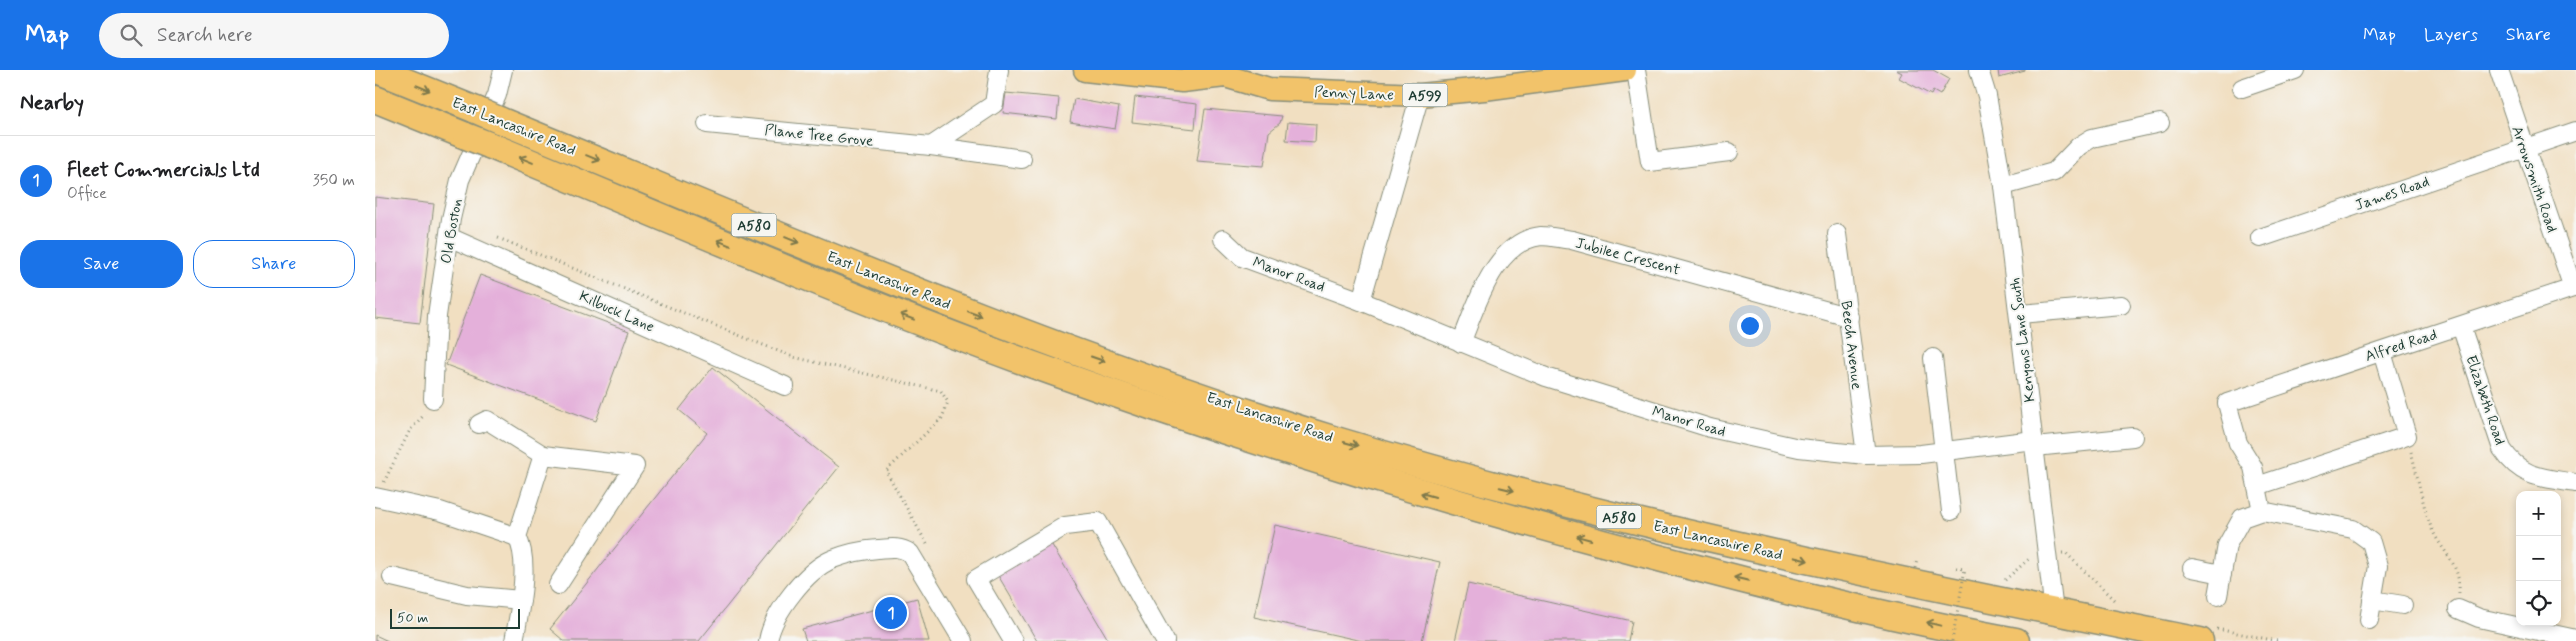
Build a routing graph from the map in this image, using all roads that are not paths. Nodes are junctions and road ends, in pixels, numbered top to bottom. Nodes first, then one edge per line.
1 (377, 70) edge
2 (503, 70) edge
3 (999, 70) edge
4 (1085, 70) edge
5 (1625, 70) edge
6 (1636, 70) edge
7 (1979, 70) edge
8 (2295, 70) edge
9 (2499, 70) edge
10 (1226, 73) edge
11 (2242, 88) dead end
12 (1420, 95) junction
13 (375, 99) edge
14 (2160, 121) dead end
15 (707, 124) dead end
16 (2576, 131) edge
17 (931, 146) junction
18 (2524, 148) junction
19 (1729, 152) dead end
20 (1022, 159) dead end
21 (2003, 186) junction
22 (1837, 234) dead end
23 (449, 237) junction
24 (1223, 238) dead end
25 (2260, 238) dead end
26 (2574, 287) edge
27 (1361, 301) junction
28 (2121, 305) dead end
29 (2019, 314) junction
30 (1849, 317) junction
31 (2461, 326) junction
32 (1461, 343) junction
33 (2382, 352) junction
34 (1933, 358) dead end
35 (785, 386) dead end
36 (433, 399) road end
37 (479, 424) dead end
38 (2133, 438) dead end
39 (2035, 443) junction
40 (1944, 451) junction
41 (543, 455) junction
42 (1866, 455) junction
43 (2576, 484) edge
44 (2257, 486) junction
45 (378, 492) edge
46 (1951, 511) dead end
47 (2262, 511) junction
48 (517, 537) junction
49 (2193, 568) dead end
50 (2222, 574) junction
51 (392, 577) dead end
52 (558, 585) dead end
53 (2218, 596) dead end
54 (521, 600) junction
55 (2372, 600) junction
56 (2403, 605) dead end
57 (2458, 608) road end
58 (2055, 612) junction
59 (2369, 620) dead end
60 (1992, 638) edge
61 (2576, 639) edge
62 (514, 641) edge
63 (768, 641) edge
64 (963, 641) edge
65 (1013, 641) edge
66 (1165, 641) edge
67 (2016, 641) edge
68 (2201, 641) edge

1 -> 58 highway, East Lancashire Road / A580
2 - 23 street, Old Boston
3 - 17 street
4 - 10 main road, Penny Lane / A599
5 - 12 main road, Penny Lane / A599
6 - 19 street
7 - 21 street, Kenyons Lane South
8 - 11 street
9 - 18 street, Arrowsmith Road
10 - 12 main road, Penny Lane / A599
12 - 27 street
60 -> 13 highway, East Lancashire Road / A580
14 - 21 street
15 - 17 street, Plane Tree Grove
16 - 18 street, James Road
17 - 20 street, Plane Tree Grove
18 - 25 street, James Road
18 - 26 street, Arrowsmith Road
21 - 29 street, Kenyons Lane South
22 - 30 street, Beech Avenue
23 - 35 street, Kilbuck Lane
23 - 36 street, Old Boston
24 - 27 street, Manor Road
26 - 31 street, Alfred Road
27 - 32 street, Manor Road
28 - 29 street
29 - 39 street, Kenyons Lane South
30 - 32 street, Jubilee Crescent
30 - 42 street, Beech Avenue
31 - 33 street, Alfred Road
31 - 43 street, Elizabeth Road
32 - 42 street, Manor Road
33 - 44 street
33 - 44 street, Alfred Road
34 - 40 street
37 - 41 street
38 - 39 street, Manor Road
39 - 40 street, Manor Road
39 - 58 street, Kenyons Lane South
40 - 42 street, Manor Road
40 - 46 street
41 - 48 street
41 - 52 street
44 - 47 street
45 - 48 street
47 - 50 street
47 - 55 street
48 - 54 street
49 - 50 street
50 - 53 street
51 - 54 street
54 - 62 street
55 - 56 street
55 - 59 street
57 - 61 street
58 - 68 highway, East Lancashire Road / A580
60 - 67 highway, East Lancashire Road / A580
63 - 64 street
65 - 66 street

